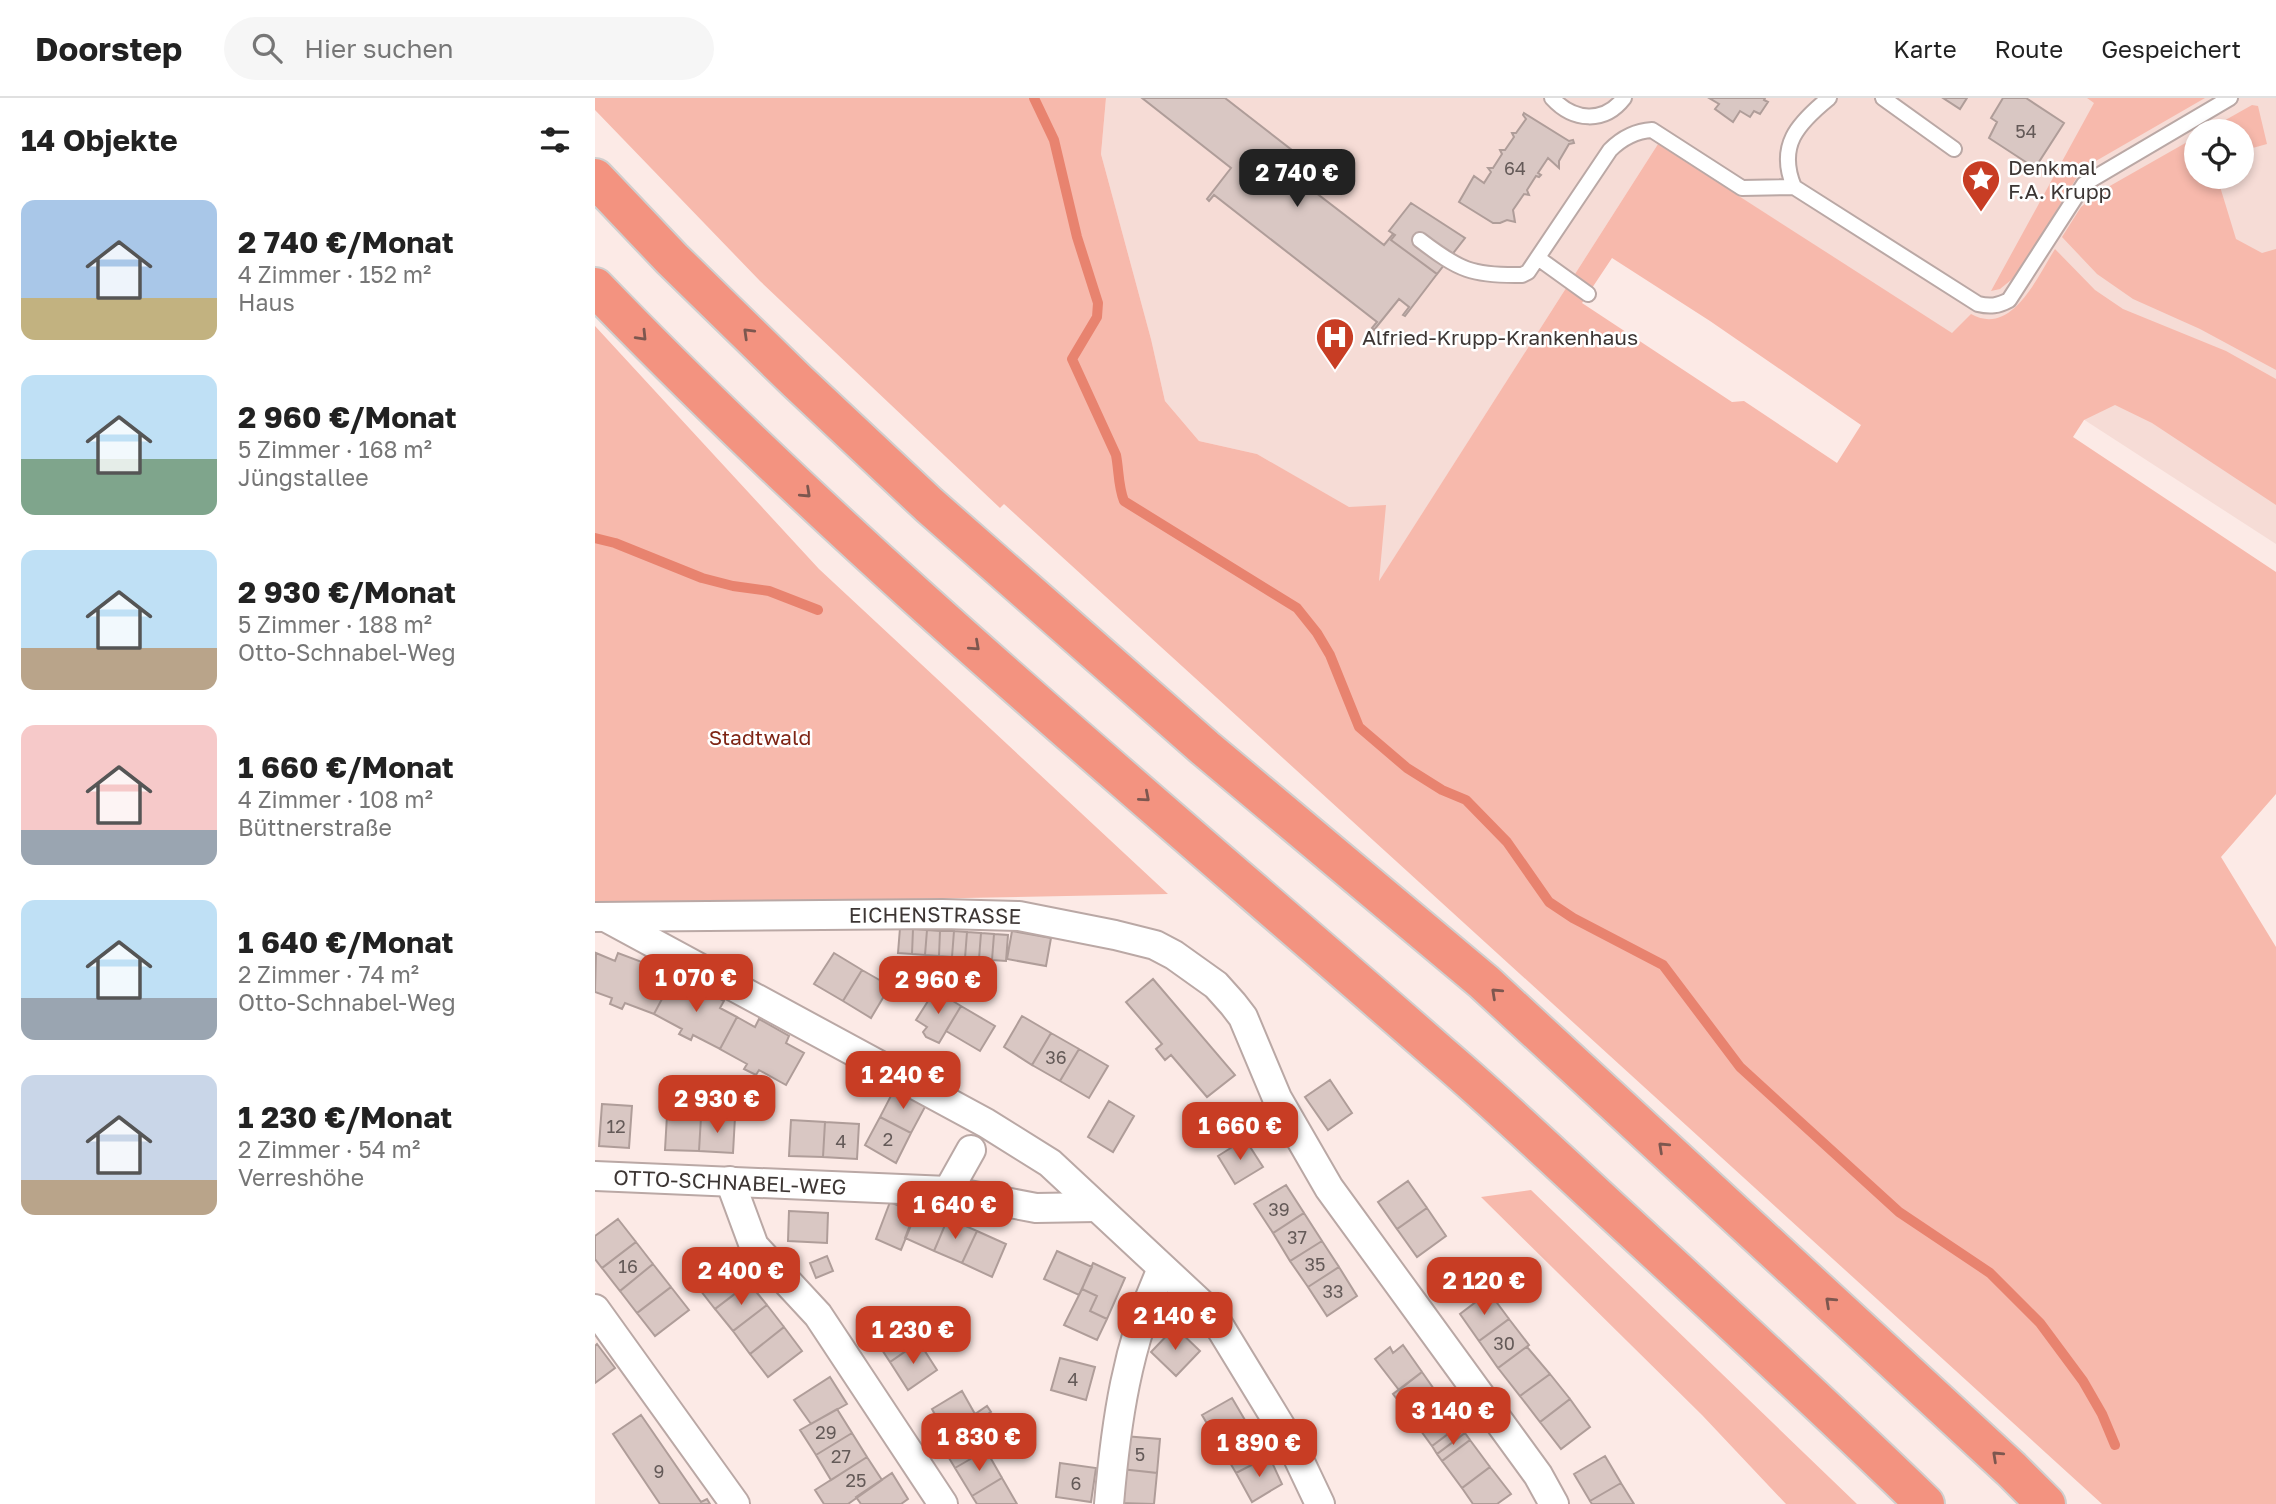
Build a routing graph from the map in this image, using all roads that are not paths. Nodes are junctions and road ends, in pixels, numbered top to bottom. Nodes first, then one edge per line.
1 (1552, 98) edge
2 (1624, 98) edge
3 (1829, 98) edge
4 (1883, 98) edge
5 (2230, 98) edge
6 (1954, 149) dead end
7 (595, 178) edge
8 (1794, 187) junction
9 (1420, 240) dead end
10 (1538, 258) junction
11 (595, 287) edge
12 (1588, 294) dead end
13 (601, 917) edge
14 (971, 1150) dead end
15 (595, 1175) edge
16 (730, 1181) junction
17 (948, 1191) junction
18 (1096, 1207) junction
19 (1162, 1269) junction
20 (595, 1309) edge
21 (735, 1504) edge
22 (943, 1504) edge
23 (1109, 1504) edge
24 (1320, 1504) edge
25 (1554, 1504) edge
26 (1925, 1504) edge
27 (2046, 1504) edge

1 - 2 lane
3 - 8 lane
4 - 6 lane
5 - 8 lane
27 -> 7 highway
8 - 10 lane
9 - 10 lane
10 - 12 lane
11 -> 26 highway
13 - 18 street
13 - 25 street, EICHENSTRASSE
14 - 17 street
15 - 16 street, OTTO-SCHNABEL-WEG
16 - 17 street, OTTO-SCHNABEL-WEG
16 - 22 street
17 - 18 street, OTTO-SCHNABEL-WEG
18 - 19 street
19 - 23 street
19 - 24 street
20 - 21 street

